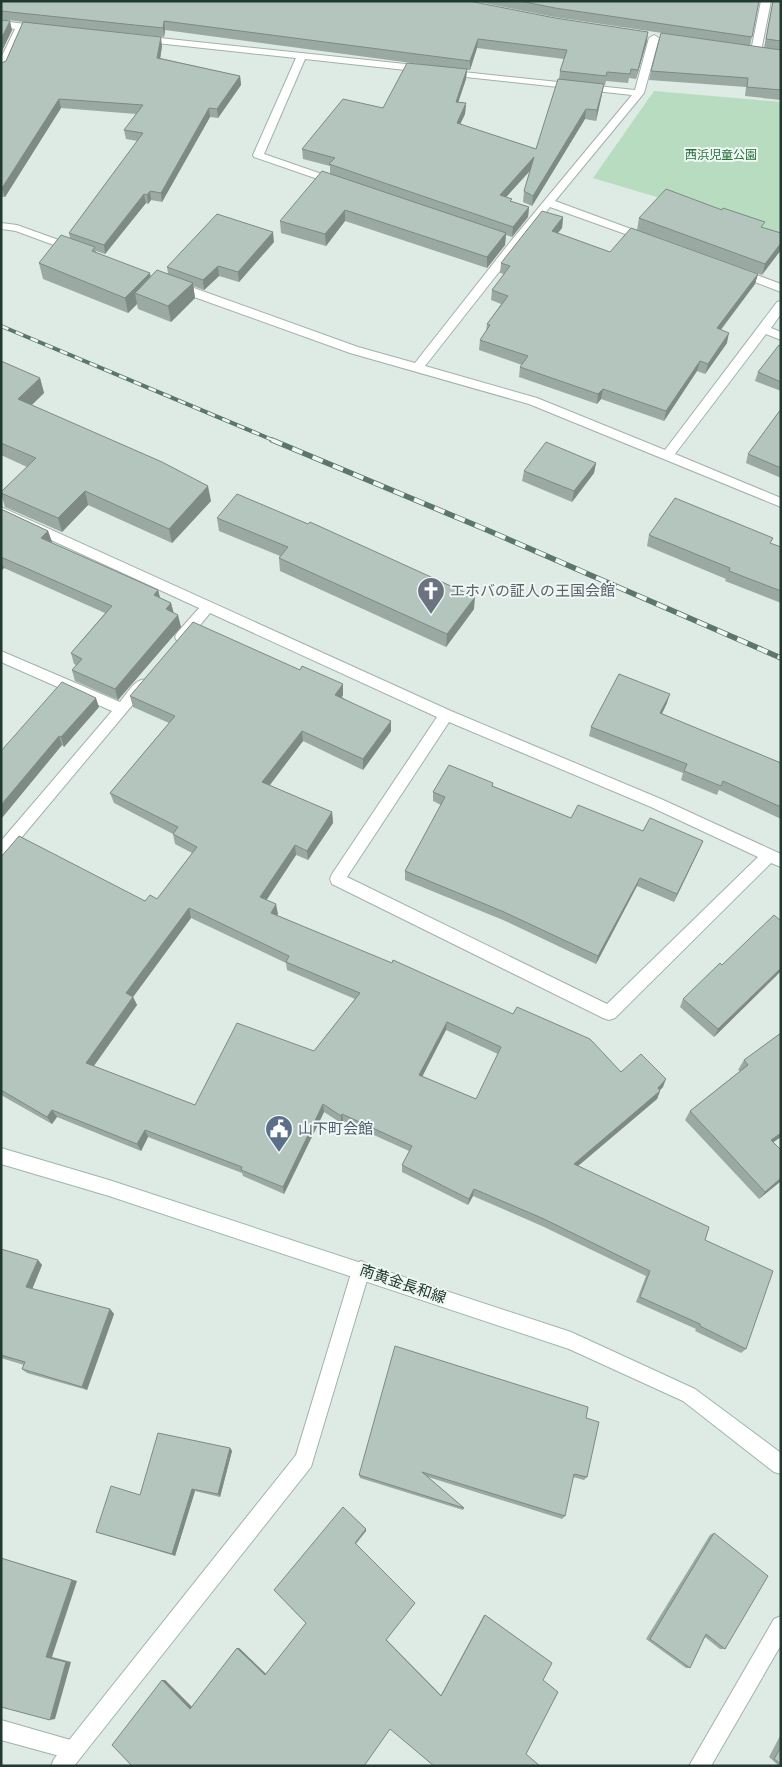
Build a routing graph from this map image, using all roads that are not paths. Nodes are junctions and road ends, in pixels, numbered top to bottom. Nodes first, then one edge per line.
1 (766, 1) edge
2 (1, 24) edge
3 (20, 26) junction
4 (49, 30) edge
5 (127, 38) edge
6 (654, 38) edge
7 (756, 51) edge
8 (302, 56) junction
9 (1, 69) edge
10 (639, 93) junction
11 (350, 186) edge
12 (549, 203) junction
13 (1, 226) edge
14 (660, 244) edge
15 (83, 252) edge
16 (725, 267) edge
17 (167, 282) edge
18 (781, 288) edge
19 (781, 305) edge
20 (764, 329) junction
21 (781, 336) edge
22 (418, 368) junction
23 (667, 456) junction
24 (781, 504) edge
25 (1, 512) edge
26 (208, 606) junction
27 (171, 650) edge
28 (1, 656) edge
29 (153, 672) edge
30 (122, 709) junction
31 (446, 715) junction
32 (1, 852) edge
33 (775, 859) edge
34 (1, 1156) edge
35 (361, 1270) junction
36 (781, 1465) edge
37 (781, 1626) edge
38 (1, 1730) edge
39 (67, 1758) edge
40 (699, 1766) edge

1 - 7 street
2 - 3 street
3 - 4 street
3 - 9 street
5 - 8 street
6 - 10 street
8 - 10 street
8 - 11 street
10 - 12 street
12 - 14 street
12 - 22 street
13 - 15 street
16 - 18 street
17 - 22 street
19 - 20 street
20 - 21 street
20 - 23 street
22 - 23 street
23 - 24 street
25 - 26 street
26 - 27 street
26 - 31 street
28 - 30 street
29 - 30 street
30 - 32 street
31 - 33 street
31 - 33 street
34 - 35 street, 南黄金長和線
35 - 36 street, 南黄金長和線
35 - 39 street
37 - 40 street
38 - 39 street

